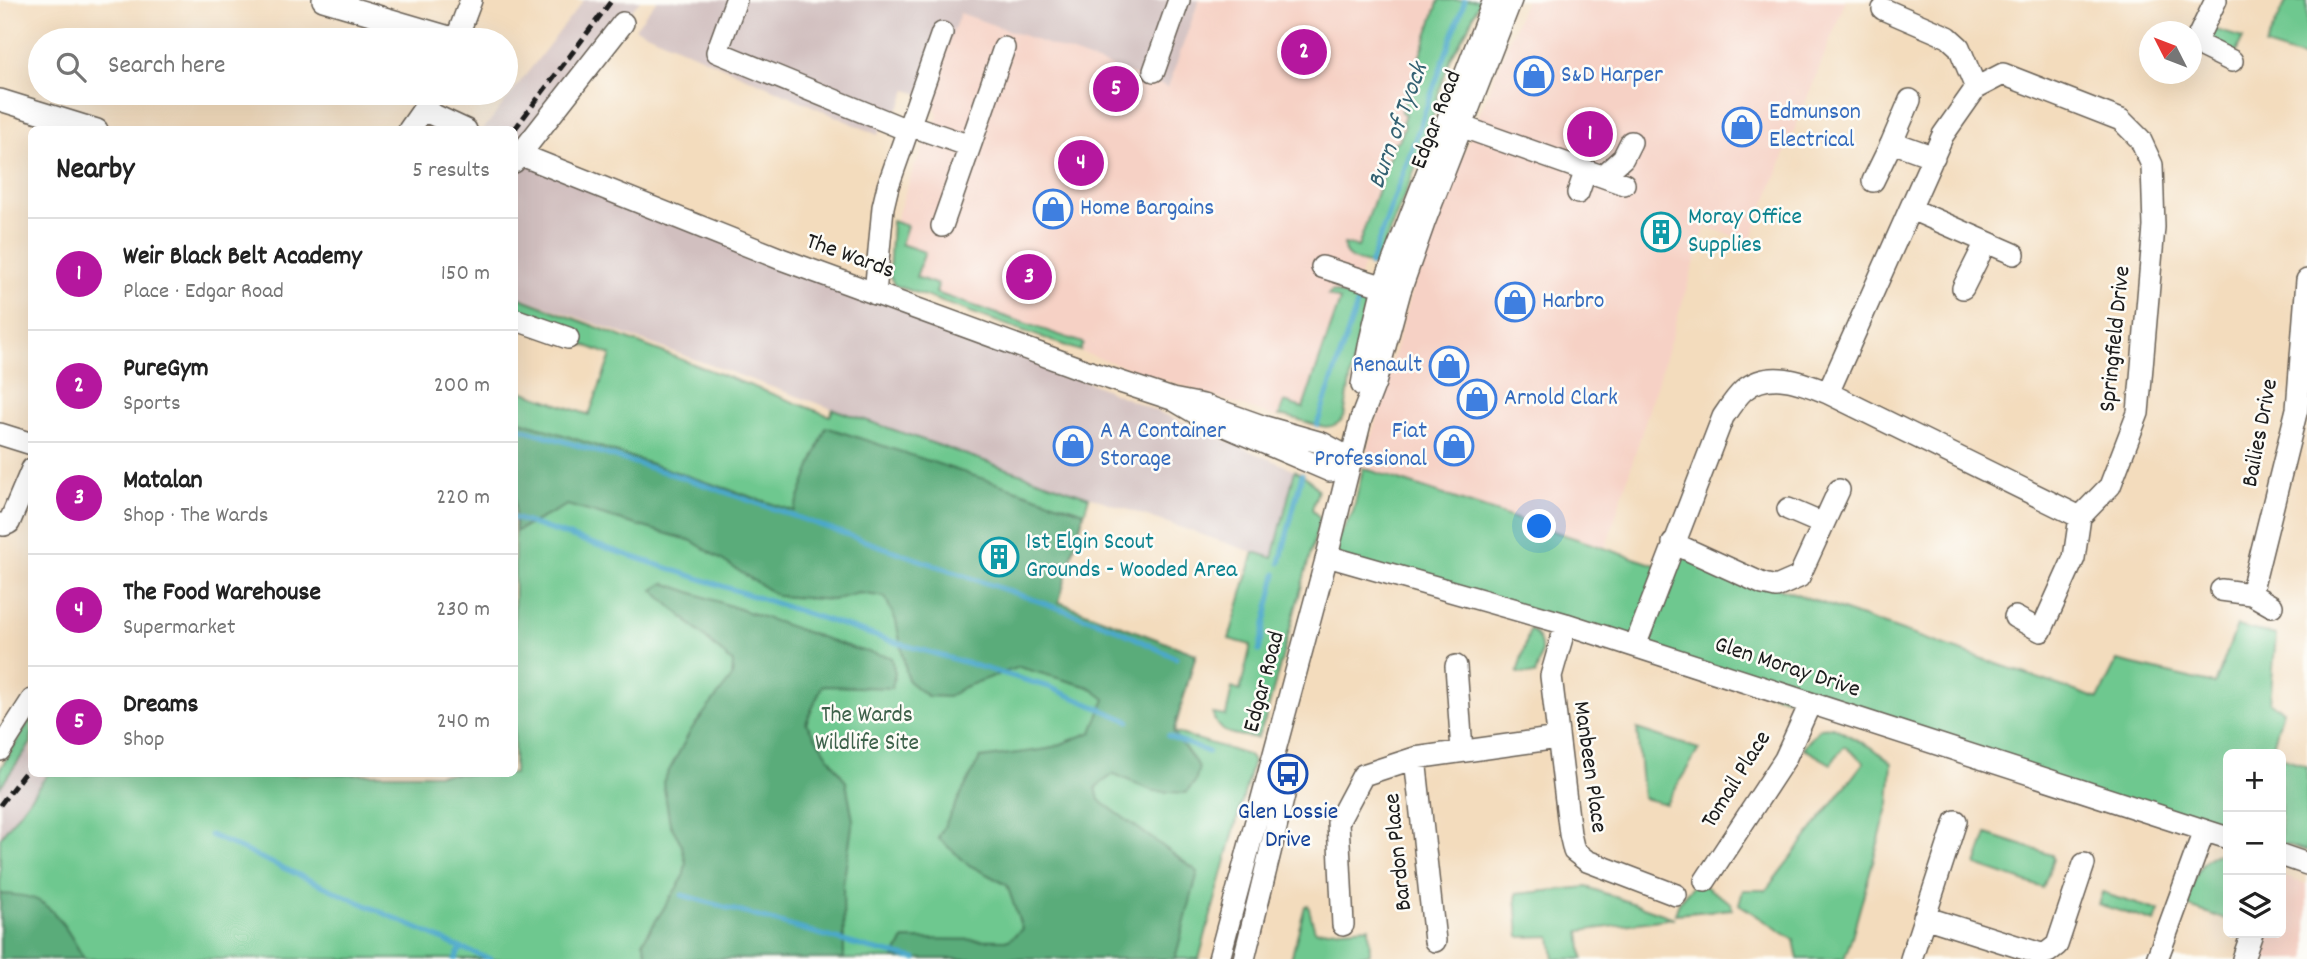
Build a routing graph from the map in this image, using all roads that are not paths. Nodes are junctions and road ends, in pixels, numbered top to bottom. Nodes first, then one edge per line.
1 (323, 0) edge
2 (471, 0) edge
3 (736, 0) edge
4 (1179, 0) edge
5 (1494, 0) edge
6 (1511, 0) edge
7 (2216, 0) edge
8 (1883, 9) dead end
9 (623, 23) dead end
10 (418, 28) edge
11 (460, 28) edge
12 (942, 33) dead end
13 (1004, 48) dead end
14 (2232, 61) dead end
15 (1154, 71) dead end
16 (1976, 88) junction
17 (0, 100) edge
18 (1909, 100) dead end
19 (425, 105) edge
20 (431, 105) edge
21 (1455, 123) junction
22 (84, 126) edge
23 (412, 126) edge
24 (460, 126) edge
25 (908, 127) junction
26 (1631, 142) dead end
27 (1892, 142) junction
28 (970, 146) junction
29 (518, 154) edge
30 (518, 157) edge
31 (1934, 157) junction
32 (1594, 173) junction
33 (1873, 181) dead end
34 (1624, 184) dead end
35 (1578, 193) dead end
36 (1911, 209) junction
37 (942, 226) dead end
38 (1986, 242) junction
39 (2014, 254) dead end
40 (1322, 267) dead end
41 (2307, 280) edge
42 (1963, 288) dead end
43 (1392, 289) junction
44 (875, 294) junction
45 (518, 320) edge
46 (568, 338) dead end
47 (1828, 393) junction
48 (1172, 399) junction
49 (1359, 426) junction
50 (0, 434) edge
51 (28, 443) edge
52 (1331, 446) junction
53 (1339, 468) junction
54 (28, 478) edge
55 (1839, 490) dead end
56 (1788, 509) dead end
57 (2080, 517) junction
58 (0, 524) edge
59 (1823, 524) junction
60 (1673, 543) junction
61 (1327, 556) junction
62 (2221, 590) dead end
63 (2251, 594) junction
64 (2272, 606) dead end
65 (2015, 617) dead end
66 (1566, 624) junction
67 (1635, 646) junction
68 (1456, 666) dead end
69 (1810, 704) junction
70 (28, 706) edge
71 (1558, 738) junction
72 (0, 750) edge
73 (1462, 751) junction
74 (1415, 758) junction
75 (1285, 791) dead end
76 (1956, 821) dead end
77 (2204, 831) junction
78 (2223, 837) edge
79 (2286, 857) edge
80 (2084, 864) dead end
81 (2307, 864) edge
82 (1705, 881) dead end
83 (1676, 895) dead end
84 (1924, 917) junction
85 (1343, 925) dead end
86 (2250, 938) edge
87 (1435, 941) dead end
88 (1219, 959) edge
89 (1244, 959) edge
90 (1911, 959) edge
91 (2157, 959) edge
92 (2243, 959) edge

1 - 10 street
2 - 11 street
3 - 25 street
4 - 15 street
5 - 21 street, Edgar Road
6 - 21 street, Edgar Road
7 - 14 street
8 - 16 street
9 - 29 street
12 - 25 street
13 - 28 street
16 - 31 street
16 - 57 street, Springfield Drive
17 - 22 street
18 - 27 street
19 - 23 street
20 - 24 street
21 - 32 street
21 - 43 street, Edgar Road
25 - 28 street
25 - 44 street
26 - 32 street
27 - 31 street
27 - 33 street
28 - 37 street
30 - 44 street, The Wards
31 - 36 street
32 - 34 street
32 - 35 street
36 - 38 street
36 - 47 street
38 - 39 street
38 - 42 street
40 - 43 street
41 - 63 street, Bailies Drive
43 - 49 street, Edgar Road
44 - 48 street, The Wards
45 - 46 street
47 - 57 street
47 - 60 street
48 - 52 street, The Wards
48 - 53 street, The Wards
49 - 52 street
49 - 53 street, Edgar Road
50 - 51 street
52 - 53 street
53 - 61 street, Edgar Road
54 - 58 street
55 - 59 street
56 - 59 street
57 - 65 street
59 - 60 street
60 - 67 street
61 - 66 street, Glen Moray Drive
61 - 88 street, Edgar Road
62 - 63 street
63 - 64 street
66 - 67 street, Glen Moray Drive
66 - 71 street, Manbeen Place
67 - 69 street, Glen Moray Drive
68 - 73 street
69 - 77 street, Glen Moray Drive
69 - 82 street, Tomail Place
70 - 72 street
71 - 73 street, Bardon Place
71 - 83 street, Manbeen Place
73 - 74 street, Bardon Place
74 - 85 street, Bardon Place
74 - 87 street, Bardon Place
75 - 89 street
76 - 84 street
77 - 78 street, Glen Moray Drive
77 - 91 street
79 - 81 street
80 - 84 street
84 - 90 street
86 - 92 street

